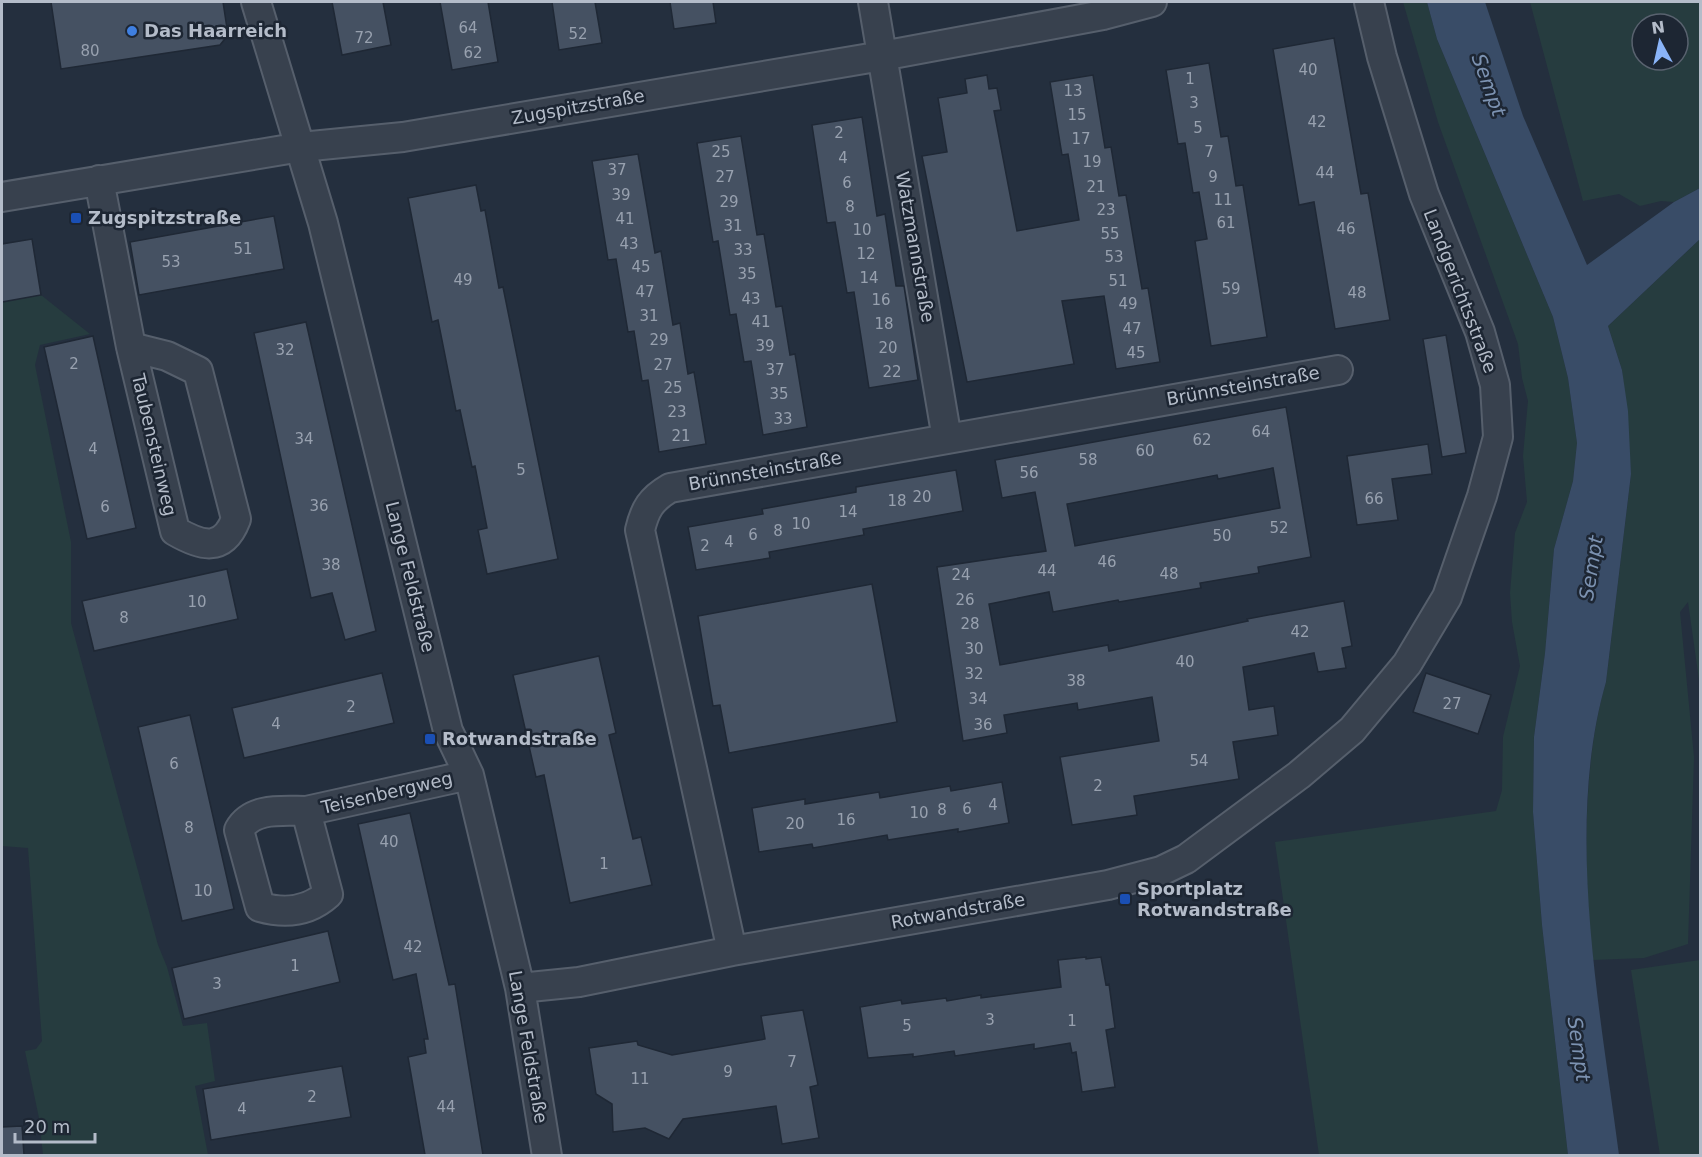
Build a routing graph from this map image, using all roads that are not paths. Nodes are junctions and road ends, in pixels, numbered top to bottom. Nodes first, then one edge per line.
1 (256, 2) edge
2 (873, 2) edge
3 (1152, 2) edge
4 (1369, 2) edge
5 (882, 56) junction
6 (301, 147) junction
7 (99, 180) junction
8 (2, 197) edge
9 (131, 347) junction
10 (1338, 370) dead end
11 (947, 439) junction
12 (1352, 730) joint
13 (469, 775) junction
14 (306, 811) dead end
15 (732, 951) junction
16 (520, 988) junction
17 (547, 1155) edge

1 - 6 street, Lange Feldstraße
2 - 5 street, Watzmannstraße
3 - 5 street, Zugspitzstraße
4 - 12 street, Landgerichtsstraße
5 - 6 street, Zugspitzstraße
5 - 11 street, Watzmannstraße
6 - 7 street, Zugspitzstraße
6 - 13 street, Lange Feldstraße
7 - 8 street, Zugspitzstraße
7 - 9 street, Taubensteinweg
9 - 9 street, Taubensteinweg
10 - 11 street, Brünnsteinstraße
11 - 15 street, Brünnsteinstraße
12 - 15 street, Rotwandstraße
13 - 14 street, Teisenbergweg
13 - 16 street, Lange Feldstraße
15 - 16 street, Rotwandstraße
16 - 17 street, Lange Feldstraße

